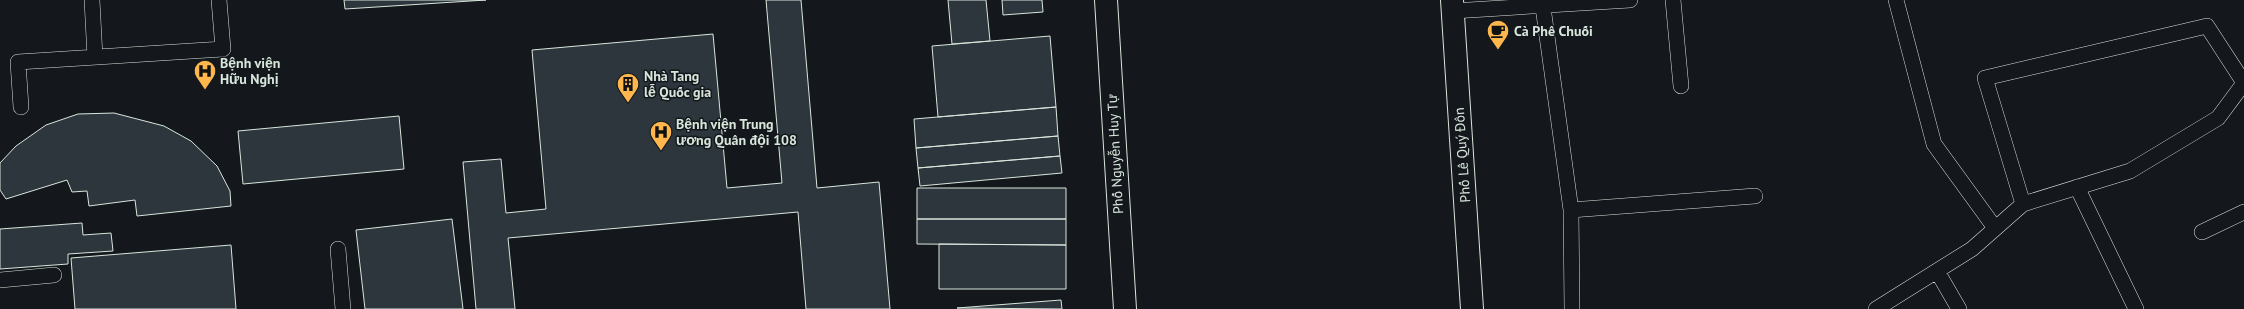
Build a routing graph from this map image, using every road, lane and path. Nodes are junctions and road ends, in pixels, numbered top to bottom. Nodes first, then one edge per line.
1 (92, 0) edge
2 (220, 0) edge
3 (1106, 0) edge
4 (1630, 0) edge
5 (1673, 0) edge
6 (1896, 0) edge
7 (1542, 2) edge
8 (1452, 5) edge
9 (95, 57) junction
10 (2244, 83) edge
11 (1681, 86) dead end
12 (21, 107) dead end
13 (2077, 187) junction
14 (1755, 196) dead end
15 (2023, 204) junction
16 (1571, 210) junction
17 (2244, 212) edge
18 (1995, 228) junction
19 (2202, 232) dead end
20 (338, 249) dead end
21 (1937, 271) junction
22 (54, 275) dead end
23 (0, 280) edge
24 (344, 309) edge
25 (1124, 309) edge
26 (1472, 309) edge
27 (1572, 309) edge
28 (1876, 309) edge
29 (1959, 309) edge
30 (2136, 309) edge

1 - 9 lane
2 - 9 lane
3 - 25 street, Phố Nguyễn Huy Tự
4 - 7 lane
5 - 11 lane
6 - 18 lane
7 - 8 lane
7 - 16 lane
8 - 26 street, Phố Lê Quý Đôn
9 - 12 lane
10 - 13 lane
10 - 15 lane
13 - 15 lane
13 - 30 lane
14 - 16 lane
15 - 18 lane
16 - 27 lane
17 - 19 lane
18 - 21 lane
20 - 24 lane
21 - 28 lane
21 - 29 lane
22 - 23 lane

